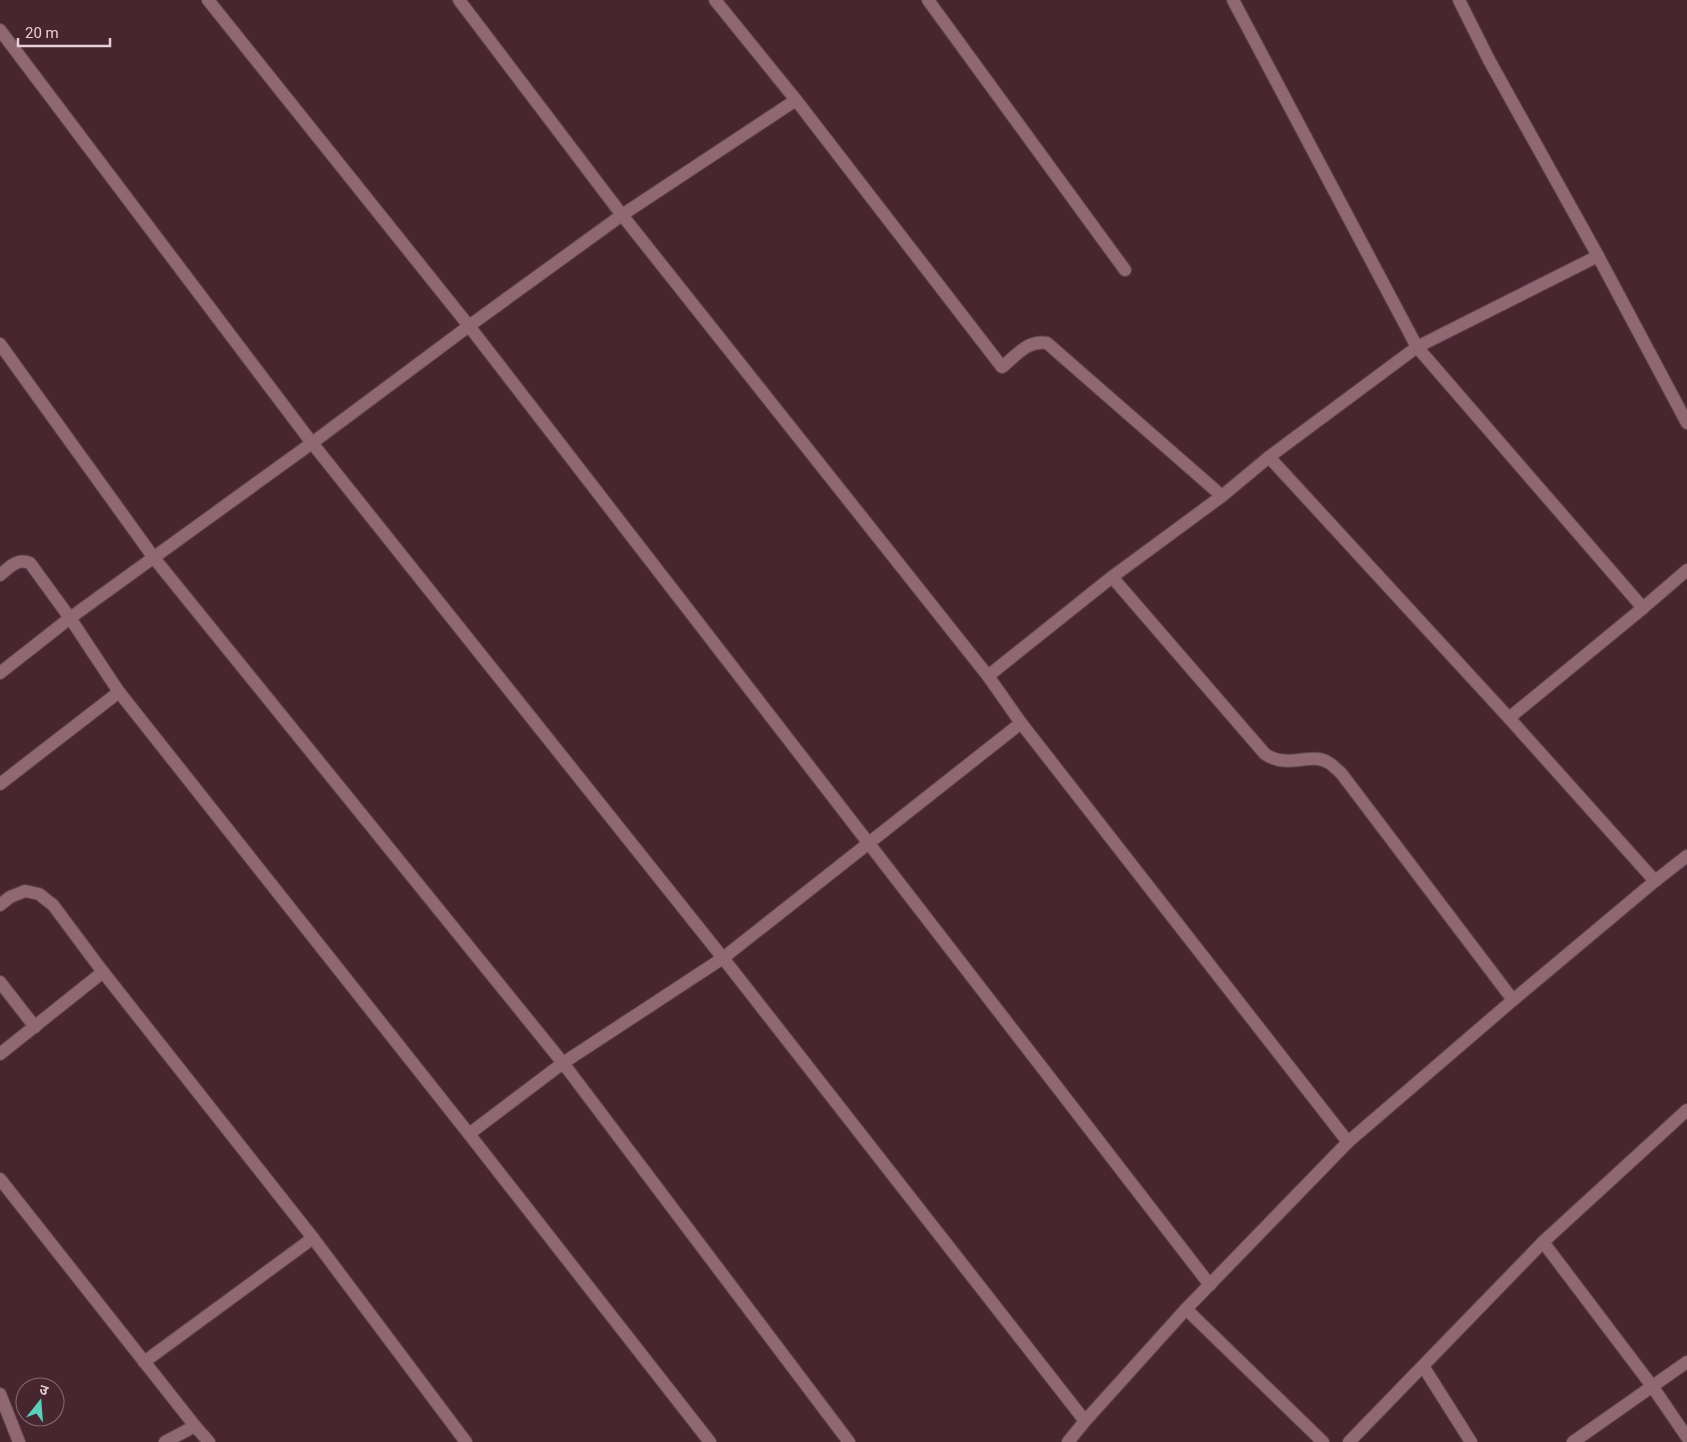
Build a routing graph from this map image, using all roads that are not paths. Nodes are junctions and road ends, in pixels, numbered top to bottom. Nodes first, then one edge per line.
1 (208, 0) edge
2 (459, 0) edge
3 (715, 0) edge
4 (928, 0) edge
5 (1233, 0) edge
6 (1459, 0) edge
7 (0, 30) edge
8 (796, 100) junction
9 (622, 215) junction
10 (1598, 256) junction
11 (1126, 270) dead end
12 (469, 326) junction
13 (0, 344) edge
14 (1417, 347) junction
15 (1687, 423) edge
16 (312, 443) junction
17 (1270, 457) junction
18 (1222, 496) junction
19 (154, 558) junction
20 (1687, 570) edge
21 (0, 575) edge
22 (1112, 577) junction
23 (1642, 608) junction
24 (70, 618) junction
25 (0, 673) edge
26 (988, 676) junction
27 (119, 692) junction
28 (1509, 718) junction
29 (1021, 723) junction
30 (0, 784) edge
31 (869, 844) junction
32 (1687, 856) edge
33 (1655, 881) junction
34 (0, 905) edge
35 (723, 958) junction
36 (103, 972) junction
37 (0, 982) edge
38 (1513, 1000) junction
39 (35, 1027) junction
40 (0, 1054) edge
41 (563, 1063) junction
42 (1687, 1110) edge
43 (469, 1134) junction
44 (1348, 1142) junction
45 (0, 1180) edge
46 (313, 1238) junction
47 (1543, 1242) junction
48 (1210, 1284) junction
49 (1186, 1309) junction
50 (144, 1362) junction
51 (1687, 1362) edge
52 (1423, 1366) junction
53 (1652, 1386) junction
54 (0, 1394) edge
55 (1085, 1421) junction
56 (195, 1426) junction
57 (1687, 1437) edge
58 (19, 1442) edge
59 (164, 1442) edge
60 (209, 1442) edge
61 (466, 1442) edge
62 (710, 1442) edge
63 (849, 1442) edge
64 (1068, 1442) edge
65 (1323, 1442) edge
66 (1349, 1442) edge
67 (1471, 1442) edge
68 (1572, 1442) edge

1 - 12 street
2 - 9 street
3 - 8 street
4 - 11 street
5 - 14 street
6 - 10 street
7 - 16 street
8 - 9 street
8 - 18 street
9 - 12 street
9 - 26 street
10 - 14 street
10 - 15 street
12 - 16 street
12 - 31 street
13 - 19 street
14 - 17 street
14 - 23 street
16 - 19 street
16 - 35 street
17 - 18 street
17 - 28 street
18 - 22 street
19 - 24 street
19 - 41 street
20 - 23 street
21 - 24 street
22 - 26 street
22 - 38 street
23 - 28 street
24 - 25 street
24 - 27 street
26 - 29 street
27 - 30 street
27 - 43 street
28 - 33 street
29 - 31 street
29 - 44 street
31 - 35 street
31 - 48 street
32 - 33 street
33 - 38 street
34 - 36 street
35 - 41 street
35 - 55 street
36 - 39 street
36 - 46 street
37 - 39 street
38 - 44 street
39 - 40 street
41 - 43 street
41 - 63 street
42 - 47 street
43 - 62 street
44 - 48 street
45 - 50 street
46 - 50 street
46 - 61 street
47 - 52 street
47 - 53 street
48 - 49 street
49 - 55 street
49 - 65 street
50 - 56 street
51 - 53 street
52 - 66 street
52 - 67 street
53 - 57 street
53 - 68 street
54 - 58 street
55 - 64 street
56 - 59 street
56 - 60 street

